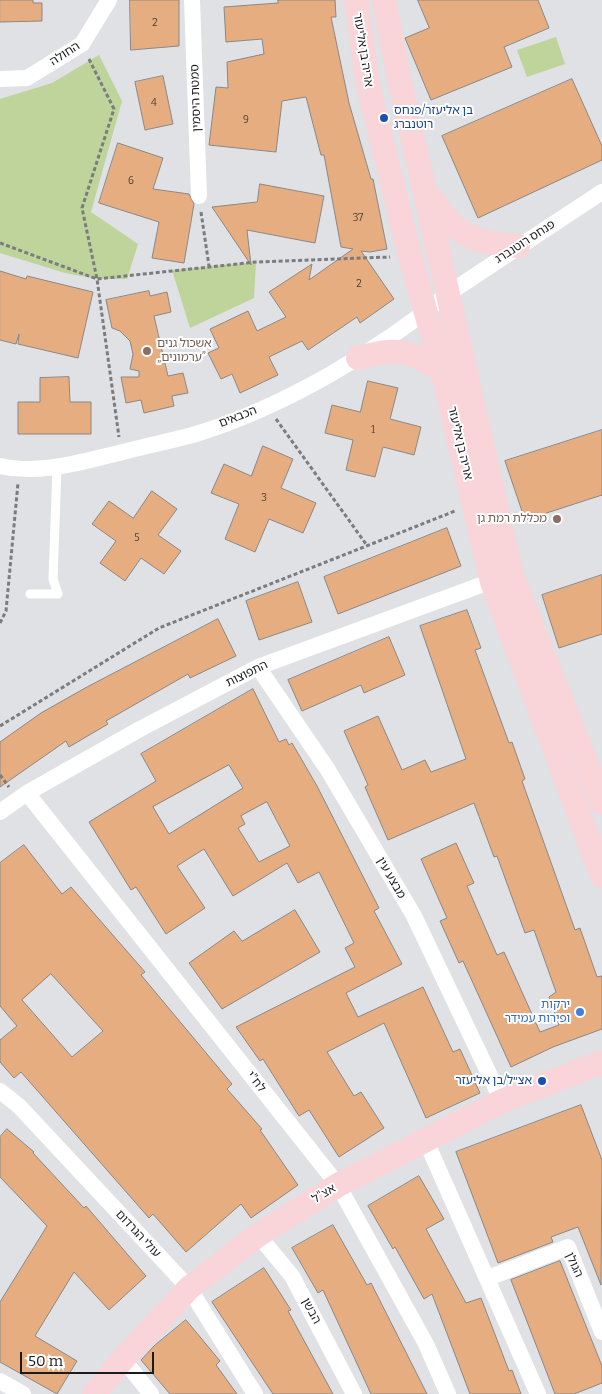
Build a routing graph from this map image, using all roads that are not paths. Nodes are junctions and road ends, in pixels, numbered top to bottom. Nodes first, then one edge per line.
1 (109, 0) edge
2 (192, 0) edge
3 (356, 0) edge
4 (384, 0) edge
5 (0, 79) edge
6 (423, 184) junction
7 (602, 192) edge
8 (199, 196) road end
9 (518, 246) junction
10 (449, 293) junction
11 (426, 312) junction
12 (358, 358) junction
13 (442, 370) junction
14 (0, 466) edge
15 (56, 468) junction
16 (502, 577) junction
17 (30, 594) dead end
18 (258, 667) junction
19 (27, 793) junction
20 (602, 803) edge
21 (0, 812) edge
22 (602, 876) edge
23 (602, 1062) edge
24 (0, 1091) edge
25 (502, 1102) junction
26 (426, 1141) junction
27 (338, 1185) junction
28 (258, 1235) junction
29 (488, 1278) junction
30 (189, 1288) junction
31 (602, 1332) edge
32 (123, 1359) junction
33 (0, 1381) edge
34 (23, 1394) edge
35 (94, 1394) edge
36 (151, 1394) edge
37 (255, 1394) edge
38 (354, 1394) edge
39 (448, 1394) edge
40 (538, 1394) edge

1 - 5 street, החולה
2 - 8 street, סמטת היסמין
3 - 11 street, אריה בן אליעזר
4 - 6 street, אריה בן אליעזר
6 - 9 street
6 - 10 street, אריה בן אליעזר
7 - 9 street, פנחס רוטנברג
9 - 10 street, פנחס רוטנברג
10 - 11 street, הכבאים
10 - 16 street, אריה בן אליעזר
11 - 12 street, הכבאים
11 - 13 street, אריה בן אליעזר
12 - 13 street
12 - 15 street, הכבאים
13 - 16 street, אריה בן אליעזר
14 - 15 street, הכבאים
15 - 17 lane
16 - 18 street, התפוצות
16 - 20 street, אריה בן אליעזר
16 - 22 street, אריה בן אליעזר
18 - 19 street, התפוצות
18 - 25 street, מבצע עין
19 - 21 street, התפוצות
19 - 27 street, לח"י
23 - 25 street, אצ"ל
24 - 30 street, עולי הגרדום
25 - 26 street, אצ"ל
26 - 27 street, אצ"ל
26 - 29 street
27 - 28 street, אצ"ל
27 - 39 street, לח"י
28 - 30 street, אצ"ל
28 - 38 street, הבשן
29 - 31 street, הגולן
29 - 40 street
30 - 32 street, אצ"ל
30 - 37 street, עולי הגרדום
32 - 35 street, אצ"ל
32 - 36 street
33 - 34 street

